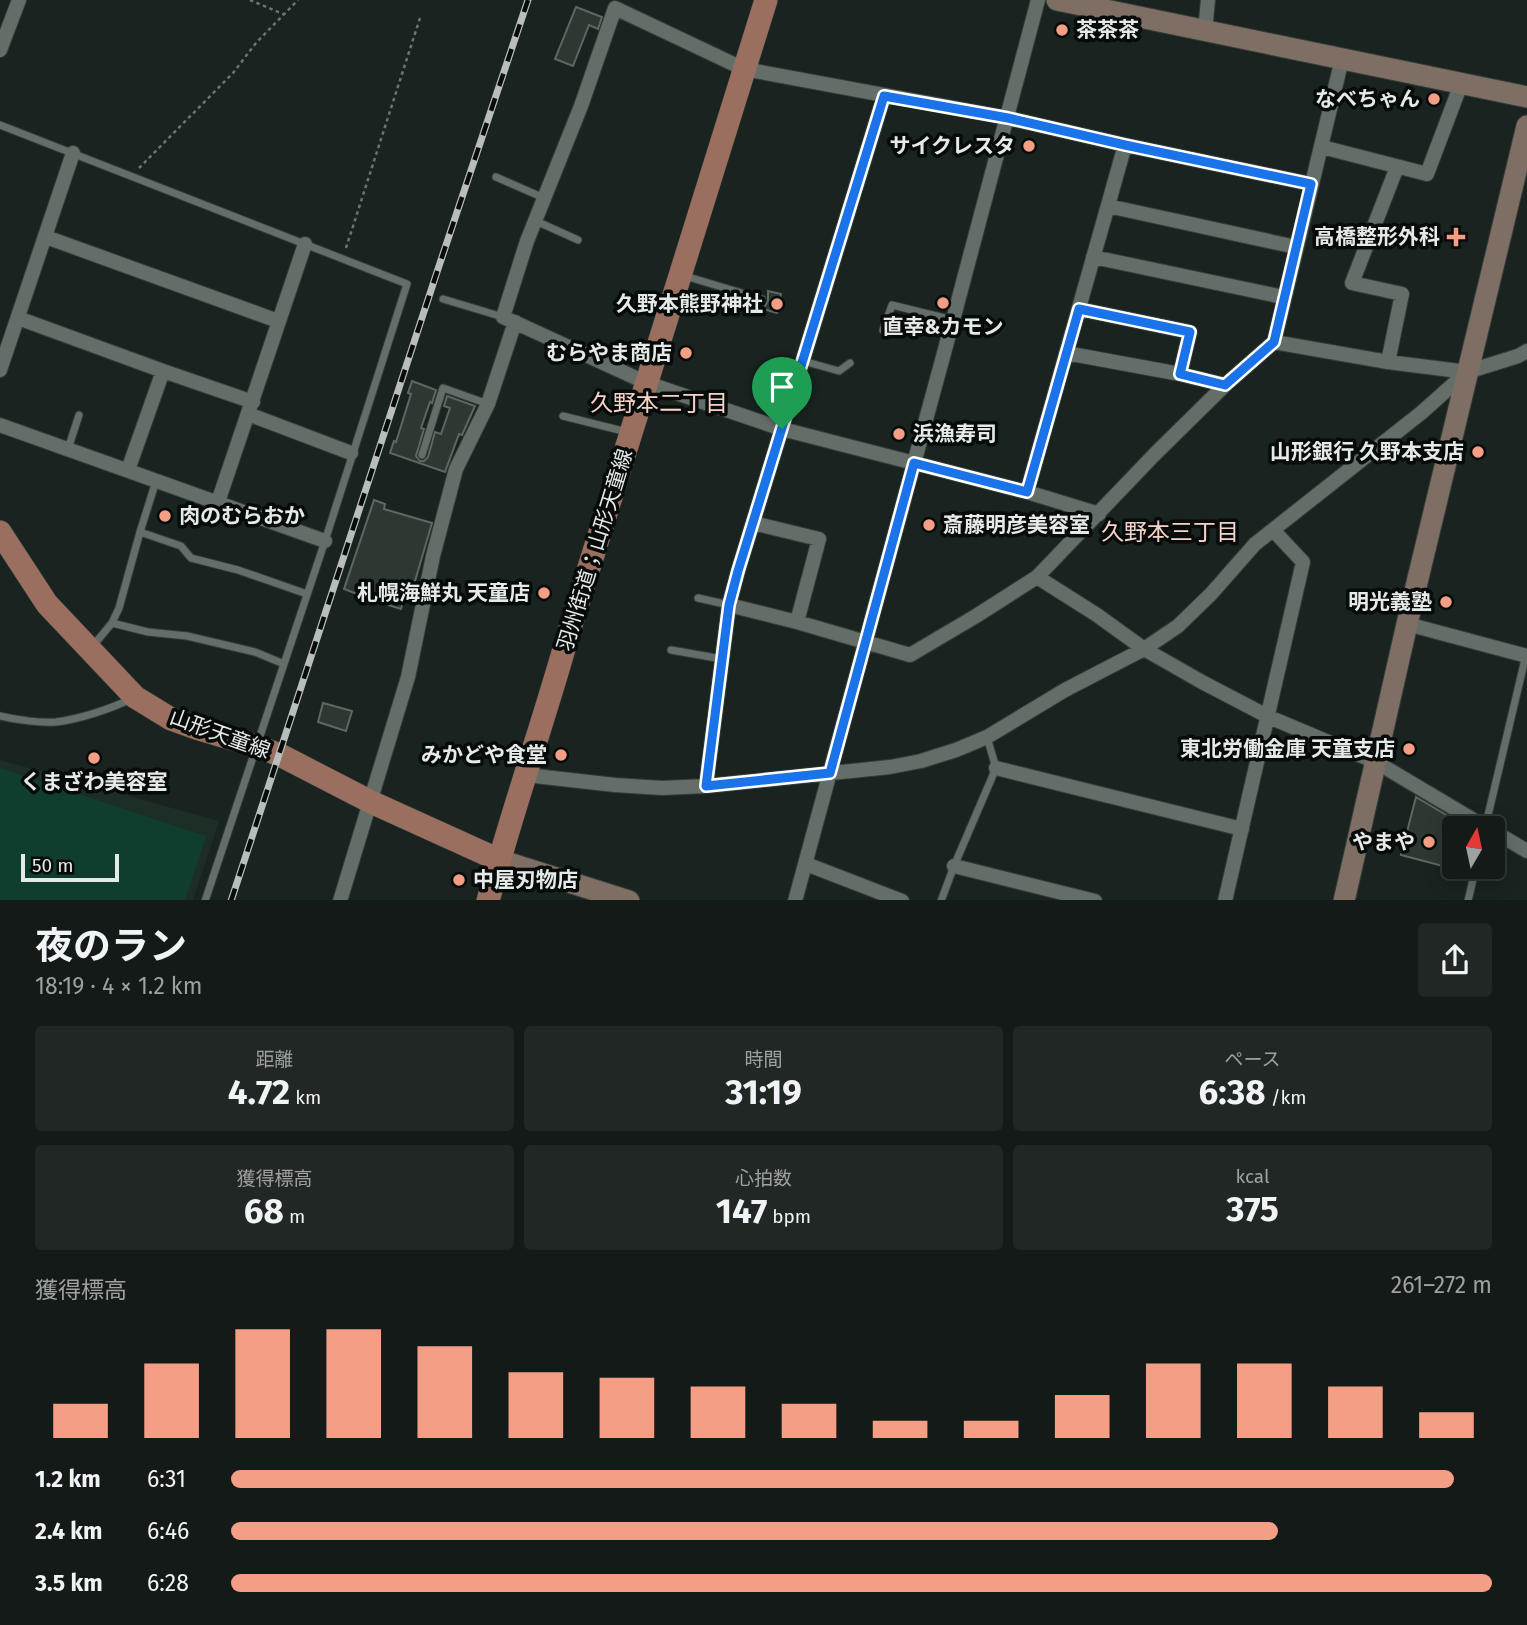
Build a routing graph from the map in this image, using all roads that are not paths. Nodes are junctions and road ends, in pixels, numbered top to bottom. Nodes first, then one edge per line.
1 (19, 0) edge
2 (766, 0) edge
3 (1038, 0) edge
4 (1057, 0) edge
5 (1208, 0) edge
6 (619, 4) edge
7 (1205, 31) junction
8 (0, 50) edge
9 (1342, 59) junction
10 (744, 69) junction
11 (1461, 84) junction
12 (884, 96) junction
13 (1527, 97) edge
14 (1008, 118) junction
15 (0, 125) edge
16 (1527, 126) edge
17 (1125, 145) junction
18 (1322, 147) junction
19 (74, 153) junction
20 (1396, 167) junction
21 (496, 177) dead end
22 (1311, 184) junction
23 (545, 198) junction
24 (1108, 206) junction
25 (536, 221) junction
26 (46, 237) junction
27 (578, 240) dead end
28 (305, 244) junction
29 (1296, 247) junction
30 (1093, 257) junction
31 (681, 275) junction
32 (1283, 297) junction
33 (443, 299) dead end
34 (762, 299) dead end
35 (1079, 309) junction
36 (18, 318) junction
37 (509, 319) junction
38 (953, 320) junction
39 (278, 321) junction
40 (883, 330) dead end
41 (1274, 342) junction
42 (1527, 351) edge
43 (1066, 353) junction
44 (802, 361) junction
45 (1388, 362) junction
46 (850, 363) dead end
47 (0, 370) edge
48 (163, 371) junction
49 (1467, 372) junction
50 (1180, 374) junction
51 (647, 383) junction
52 (1225, 385) junction
53 (488, 404) junction
54 (251, 408) junction
55 (79, 415) dead end
56 (563, 416) dead end
57 (0, 425) edge
58 (782, 429) junction
59 (631, 433) junction
60 (68, 449) junction
61 (351, 453) junction
62 (422, 455) dead end
63 (914, 463) junction
64 (128, 470) junction
65 (156, 480) junction
66 (1027, 492) junction
67 (218, 502) junction
68 (1099, 514) junction
69 (752, 523) junction
70 (1273, 530) junction
71 (0, 532) edge
72 (140, 532) junction
73 (325, 541) junction
74 (1037, 577) junction
75 (307, 594) junction
76 (698, 598) dead end
77 (729, 605) junction
78 (797, 622) junction
79 (112, 623) junction
80 (1407, 624) junction
81 (866, 643) junction
82 (1144, 649) junction
83 (90, 650) junction
84 (671, 650) dead end
85 (1527, 654) edge
86 (722, 660) junction
87 (284, 664) junction
88 (135, 697) junction
89 (0, 716) edge
90 (1269, 717) junction
91 (987, 737) junction
92 (256, 746) junction
93 (1376, 762) junction
94 (996, 768) junction
95 (830, 773) junction
96 (526, 775) junction
97 (706, 786) junction
98 (371, 802) junction
99 (1466, 816) edge
100 (1489, 816) edge
101 (1242, 829) junction
102 (1505, 838) edge
103 (1527, 851) edge
104 (499, 860) junction
105 (806, 864) junction
106 (954, 866) junction
107 (1473, 879) edge
108 (205, 900) edge
109 (340, 900) edge
110 (488, 900) edge
111 (626, 900) edge
112 (795, 900) edge
113 (899, 900) edge
114 (941, 900) edge
115 (1093, 900) edge
116 (1225, 900) edge
117 (1344, 900) edge
118 (1468, 900) edge

1 - 8 street
2 - 10 main road, 羽州街道；山形天童線
3 - 14 street
4 - 7 street
5 - 7 street
6 - 10 street
6 - 23 street
7 - 9 street
9 - 11 street
9 - 18 street
10 - 12 street
10 - 31 main road, 羽州街道；山形天童線
11 - 13 street
11 - 20 street
12 - 14 street
12 - 44 street
14 - 17 street
14 - 38 street
15 - 19 lane
16 - 49 street
17 - 22 street
17 - 24 street
18 - 20 street
18 - 22 street
19 - 26 street
19 - 28 lane
20 - 45 street
21 - 23 lane
22 - 29 street
23 - 25 street
24 - 29 street
24 - 30 street
25 - 27 lane
25 - 37 street
26 - 36 street
26 - 39 street
28 - 39 street
28 - 61 lane
29 - 32 street
30 - 32 street
30 - 35 street
31 - 34 lane
31 - 51 main road, 羽州街道；山形天童線
32 - 41 street
33 - 37 lane
35 - 43 street
35 - 50 street
36 - 47 street
36 - 48 street
37 - 51 street
37 - 53 street
38 - 40 lane
38 - 63 street
39 - 54 street
41 - 45 street
41 - 52 street
42 - 49 street
43 - 50 street
43 - 66 street
44 - 46 lane
44 - 58 street
45 - 49 street
48 - 54 street
48 - 64 street
49 - 70 street
49 - 80 street
50 - 52 street
51 - 58 street
51 - 59 main road, 羽州街道；山形天童線
52 - 68 street
53 - 62 lane
53 - 98 street
54 - 61 street
54 - 67 street
55 - 60 lane
56 - 59 lane
57 - 60 street
58 - 63 street
58 - 69 street
59 - 96 main road, 羽州街道；山形天童線
60 - 64 street
61 - 73 lane
63 - 66 street
63 - 81 street
64 - 65 street
65 - 67 street
65 - 72 lane
66 - 68 street
67 - 73 street
68 - 74 street
69 - 77 street
69 - 78 street
70 - 82 street
70 - 90 street
71 - 83 main road, 山形天童線
72 - 75 lane
72 - 79 lane
73 - 75 lane
74 - 81 street
74 - 82 street
75 - 87 lane
76 - 77 lane
77 - 78 street
77 - 86 street
78 - 81 street
79 - 83 lane
79 - 87 lane
80 - 85 street
80 - 93 street
81 - 95 street
82 - 90 street
82 - 91 street
83 - 88 main road, 山形天童線
84 - 86 lane
85 - 100 lane
86 - 97 street
87 - 92 lane
88 - 89 lane
88 - 92 main road, 山形天童線
90 - 93 street
90 - 101 street
91 - 94 lane
91 - 95 street
92 - 98 main road, 山形天童線
92 - 108 lane
93 - 99 street
93 - 117 street
94 - 101 street
94 - 106 lane
95 - 97 street
95 - 105 street
96 - 97 street
96 - 104 main road, 羽州街道；山形天童線
98 - 104 main road, 山形天童線
98 - 109 street
101 - 116 street
102 - 103 street
104 - 110 main road, 羽州街道；山形天童線
104 - 111 street
105 - 112 street
105 - 113 street
106 - 114 lane
106 - 115 street
107 - 118 lane

